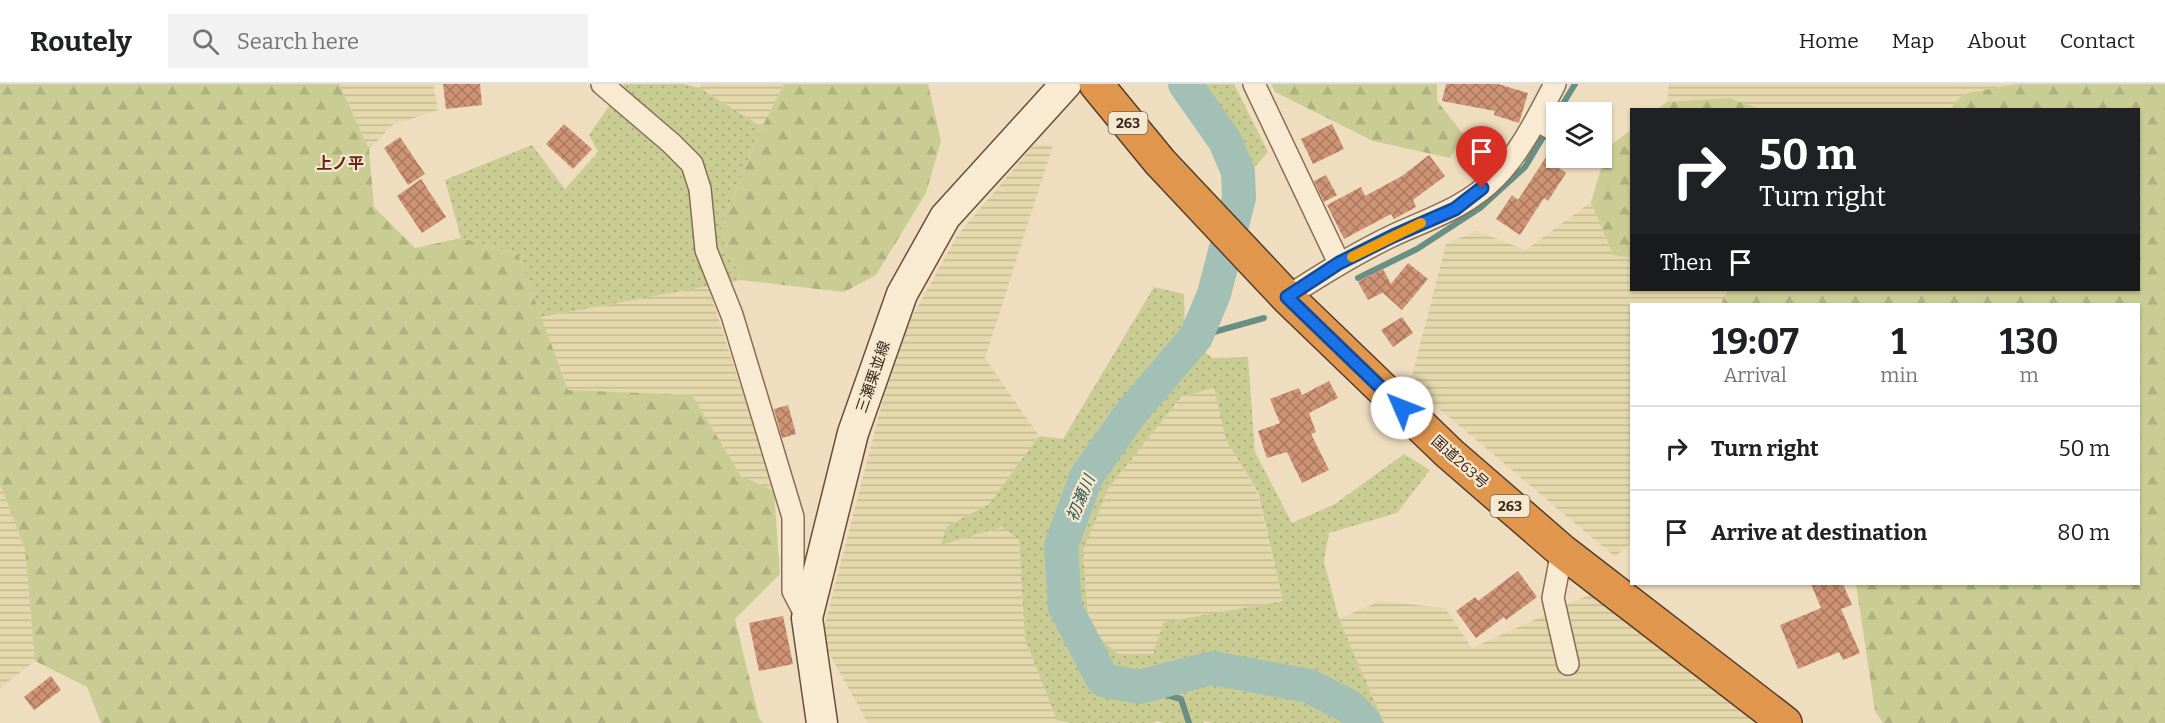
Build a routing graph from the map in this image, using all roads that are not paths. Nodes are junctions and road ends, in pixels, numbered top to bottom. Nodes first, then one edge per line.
1 (602, 84) edge
2 (1066, 84) edge
3 (1096, 84) edge
4 (1254, 84) edge
5 (1555, 84) edge
6 (1536, 120) junction
7 (1546, 126) edge
8 (1339, 263) junction
9 (1287, 297) junction
10 (1562, 551) junction
11 (807, 618) junction
12 (1568, 664) dead end
13 (822, 723) edge
14 (1785, 723) edge

1 - 11 street
2 - 11 main road, 三瀬栗並線
3 - 9 highway, 国道263号 / 263
4 - 8 street
5 - 6 street
6 - 7 street
6 - 8 street
8 - 9 street
9 - 10 highway, 国道263号 / 263
10 - 12 street
10 - 14 highway, 国道263号 / 263
11 - 13 main road, 三瀬栗並線

